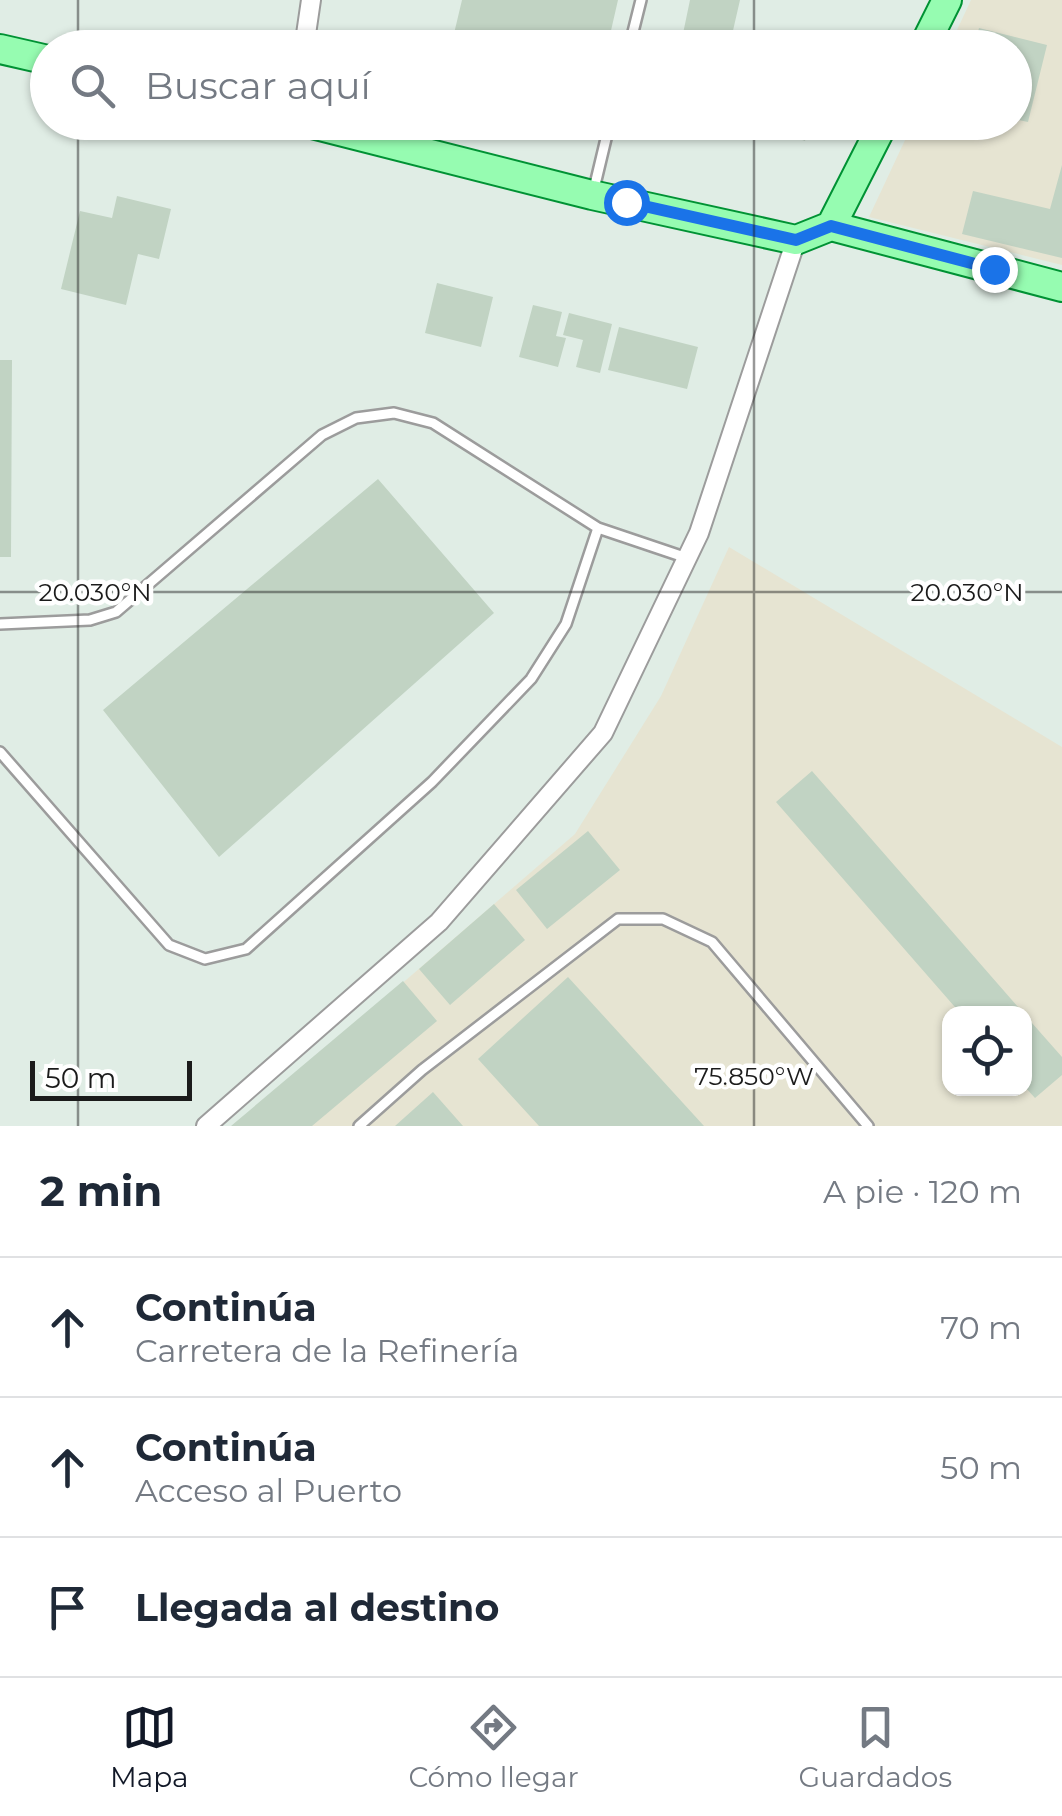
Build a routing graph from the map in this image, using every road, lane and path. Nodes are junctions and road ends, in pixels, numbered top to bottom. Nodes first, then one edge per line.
1 (311, 0) edge
2 (641, 0) edge
3 (947, 0) edge
4 (307, 30) edge
5 (634, 30) edge
6 (932, 30) edge
7 (0, 49) edge
8 (30, 56) edge
9 (375, 140) edge
10 (605, 140) edge
11 (875, 140) edge
12 (592, 195) junction
13 (831, 226) junction
14 (796, 240) junction
15 (1062, 287) edge
16 (598, 528) junction
17 (687, 558) junction
18 (0, 624) edge
19 (0, 752) edge
20 (206, 1126) edge
21 (359, 1126) edge
22 (868, 1126) edge

1 - 4 street
2 - 5 lane
3 - 6 main road
7 - 8 main road
9 - 12 main road
10 - 12 lane
11 - 13 main road
12 - 14 main road
13 - 14 main road
13 - 15 main road
14 - 17 street
16 - 17 lane
16 - 18 lane
16 - 19 lane
17 - 20 street
21 - 22 lane

